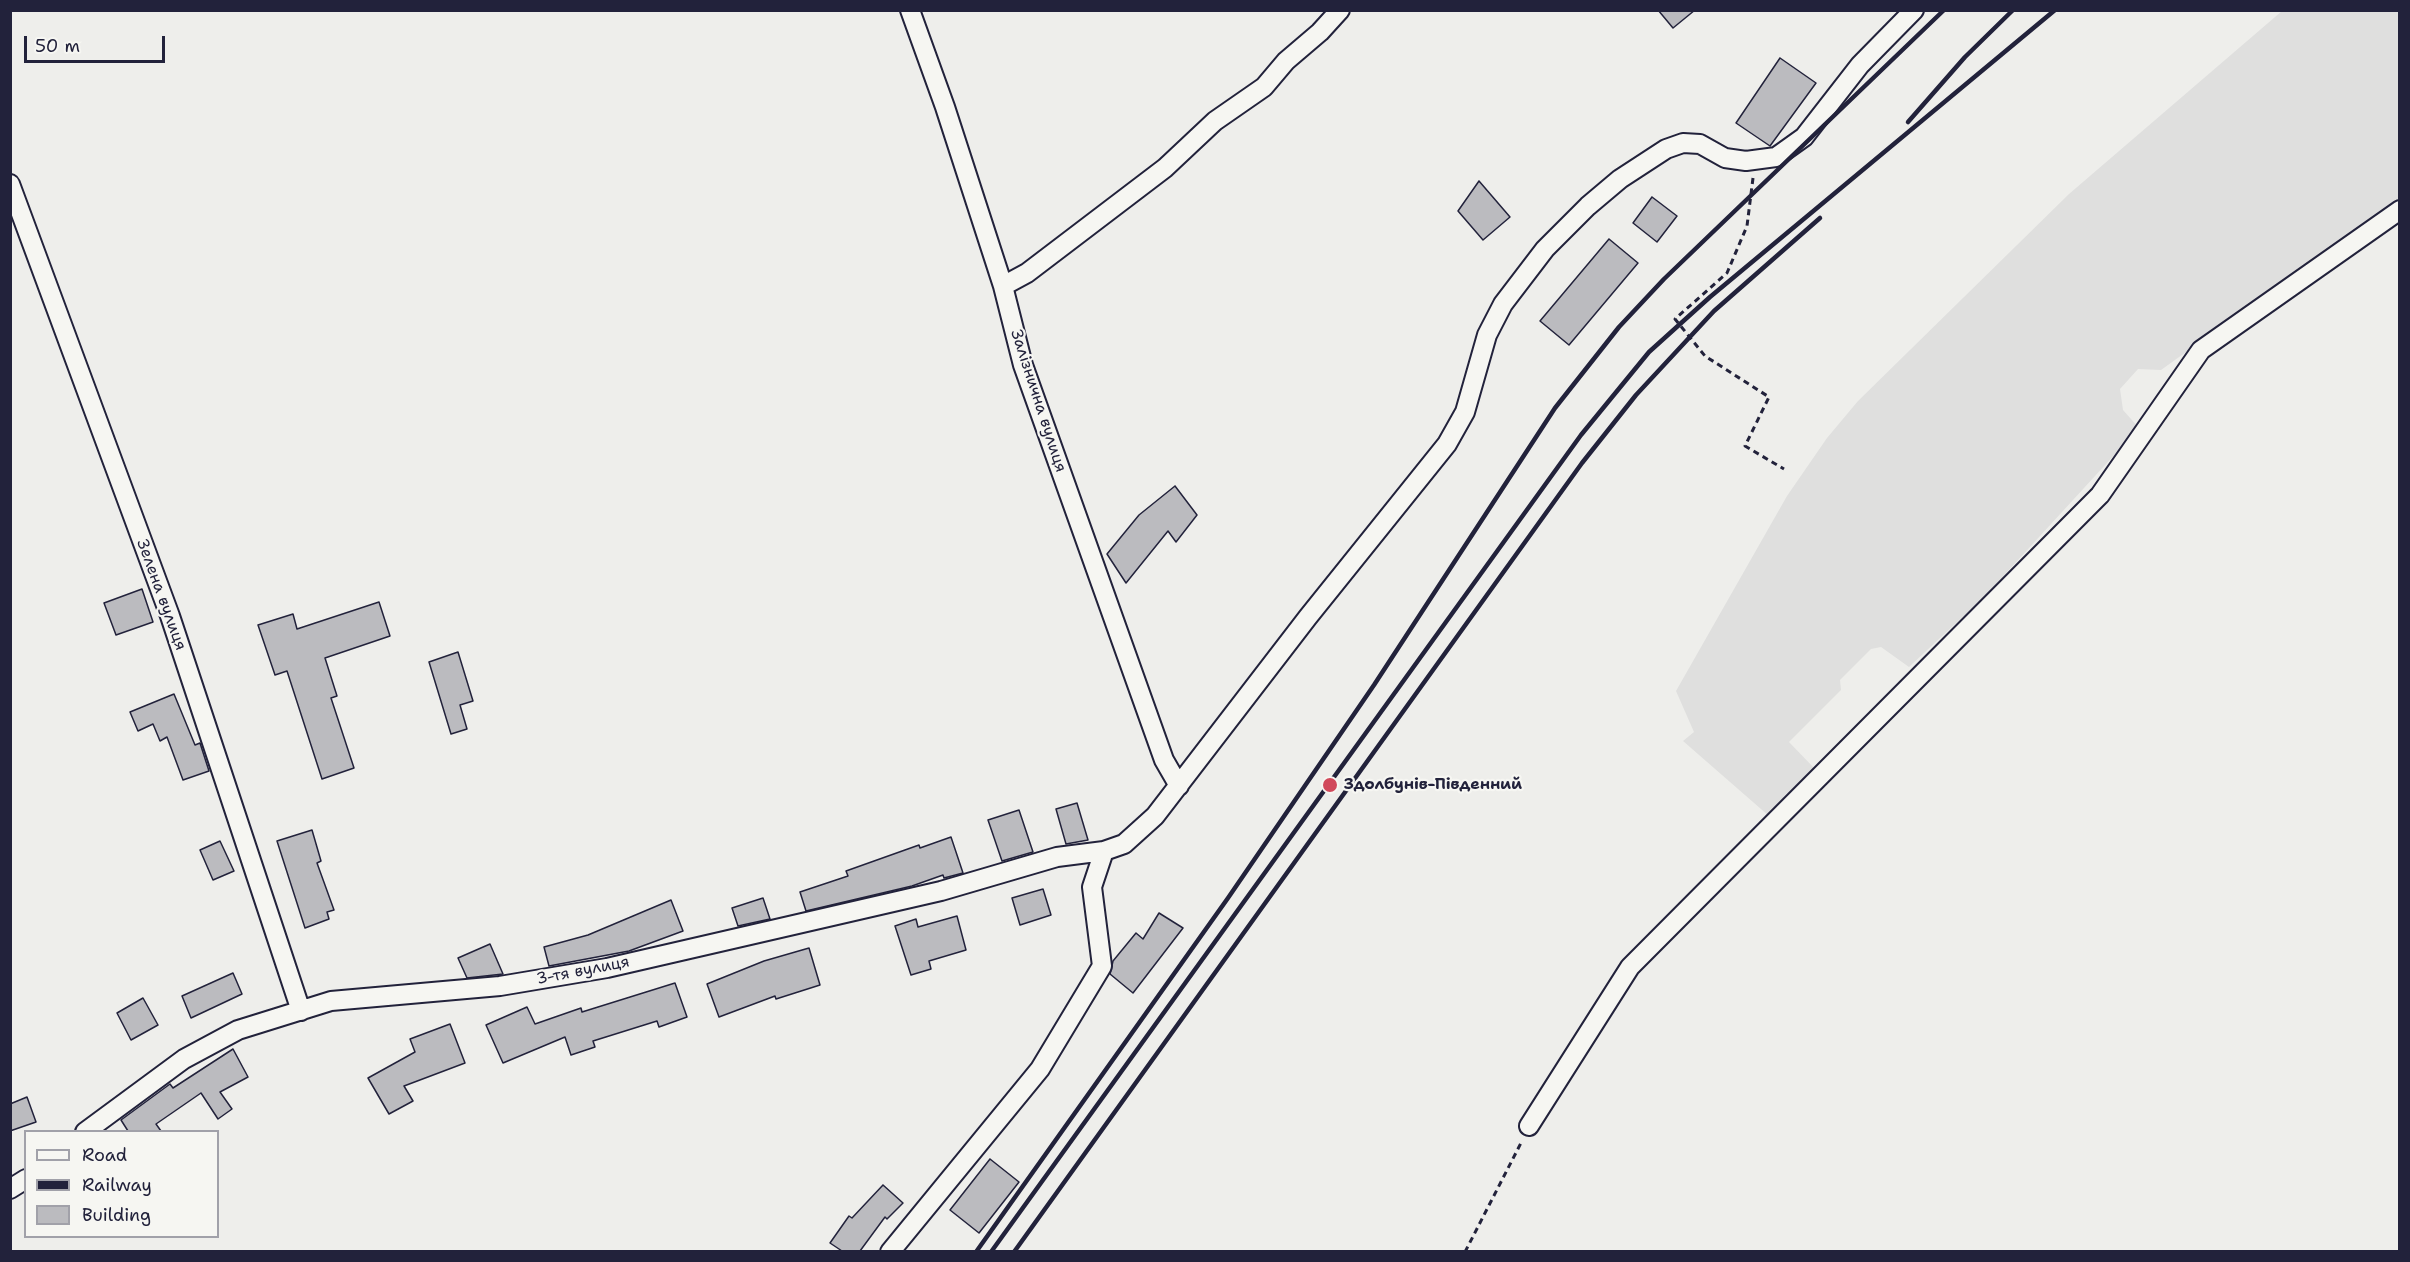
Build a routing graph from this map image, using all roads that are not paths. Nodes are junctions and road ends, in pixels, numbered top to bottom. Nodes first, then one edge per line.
1 (910, 10) edge
2 (1340, 10) edge
3 (1914, 10) edge
4 (10, 184) edge
5 (2400, 210) edge
6 (1003, 286) junction
7 (1179, 786) junction
8 (1104, 851) junction
9 (301, 1011) junction
10 (1529, 1126) road end
11 (87, 1130) edge
12 (24, 1180) edge
13 (10, 1189) edge
14 (890, 1251) edge

1 - 6 street, Залізнична вулиця
2 - 6 street
3 - 7 street, 3-тя вулиця
4 - 9 street, Зелена вулиця
5 - 10 street
6 - 7 street, Залізнична вулиця
7 - 8 street, 3-тя вулиця
8 - 9 street, 3-тя вулиця
8 - 14 street
9 - 11 street, 3-тя вулиця
12 - 13 street

